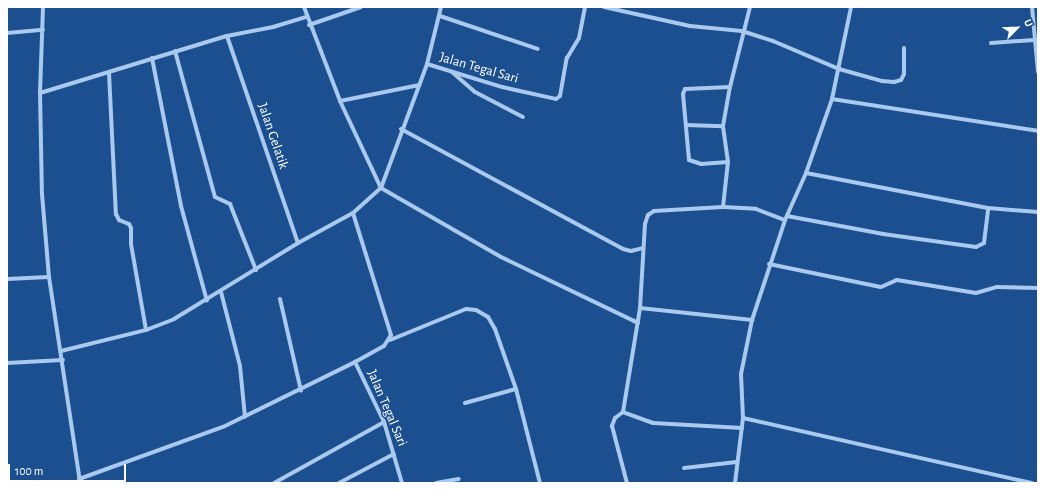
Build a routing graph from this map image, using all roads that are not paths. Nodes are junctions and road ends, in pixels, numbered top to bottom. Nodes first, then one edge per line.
1 (43, 7) edge
2 (304, 7) edge
3 (361, 7) edge
4 (441, 7) edge
5 (585, 7) edge
6 (604, 7) edge
7 (750, 7) edge
8 (851, 7) edge
9 (1032, 7) edge
10 (440, 16) junction
11 (306, 17) junction
12 (309, 25) junction
13 (42, 30) junction
14 (742, 32) junction
15 (7, 33) edge
16 (227, 36) junction
17 (1034, 40) junction
18 (991, 42) dead end
19 (904, 48) dead end
20 (538, 49) dead end
21 (175, 51) junction
22 (152, 58) junction
23 (426, 64) junction
24 (839, 69) junction
25 (452, 72) junction
26 (1038, 72) edge
27 (109, 73) junction
28 (419, 85) junction
29 (730, 87) junction
30 (40, 93) junction
31 (832, 99) junction
32 (340, 101) junction
33 (523, 117) dead end
34 (686, 125) junction
35 (723, 126) junction
36 (401, 129) junction
37 (1038, 131) edge
38 (728, 162) junction
39 (806, 173) junction
40 (381, 188) junction
41 (723, 207) junction
42 (988, 208) junction
43 (1038, 212) edge
44 (354, 213) junction
45 (786, 218) junction
46 (298, 243) junction
47 (643, 248) junction
48 (769, 264) junction
49 (256, 270) junction
50 (50, 277) junction
51 (7, 279) edge
52 (1038, 288) edge
53 (221, 292) junction
54 (280, 299) dead end
55 (207, 301) junction
56 (640, 308) junction
57 (752, 320) junction
58 (638, 323) junction
59 (146, 330) junction
60 (390, 340) junction
61 (61, 351) junction
62 (63, 360) junction
63 (355, 362) junction
64 (7, 363) edge
65 (516, 390) junction
66 (300, 391) junction
67 (465, 403) dead end
68 (623, 412) junction
69 (245, 417) junction
70 (742, 418) junction
71 (384, 422) junction
72 (742, 428) junction
73 (394, 454) junction
74 (737, 462) junction
75 (684, 468) dead end
76 (458, 479) dead end
77 (80, 481) edge
78 (274, 483) edge
79 (339, 483) edge
80 (402, 483) edge
81 (436, 483) edge
82 (540, 483) edge
83 (627, 483) edge
84 (735, 483) edge
85 (1032, 483) edge

1 - 13 street
2 - 11 street
3 - 12 street
4 - 10 street
5 - 25 street, Jalan Tegal Sari
6 - 14 street
7 - 14 street
8 - 24 street
9 - 17 street
10 - 20 street
10 - 23 street
11 - 12 street
11 - 16 street
12 - 32 street
13 - 15 street
13 - 30 street
14 - 24 street
14 - 29 street
16 - 21 street
16 - 46 street, Jalan Gelatik
17 - 18 street
17 - 26 street
19 - 24 street
21 - 22 street
21 - 49 street
22 - 27 street
22 - 55 street
23 - 25 street, Jalan Tegal Sari
23 - 28 street, Jalan Tegal Sari
24 - 31 street
25 - 33 street
27 - 30 street
27 - 59 street
28 - 32 street
28 - 36 street, Jalan Tegal Sari
29 - 34 street
29 - 35 street
30 - 50 street
31 - 37 street
31 - 39 street
32 - 40 street
34 - 35 street
34 - 38 street
35 - 38 street
36 - 40 street, Jalan Tegal Sari
36 - 47 street
38 - 41 street
39 - 42 street
39 - 45 street
40 - 44 street, Jalan Tegal Sari
40 - 58 street
41 - 45 street
41 - 47 street
42 - 43 street
42 - 45 street
44 - 46 street, Jalan Tegal Sari
44 - 60 street
45 - 48 street
46 - 49 street, Jalan Tegal Sari
47 - 56 street
48 - 52 street
48 - 57 street
49 - 53 street, Jalan Tegal Sari
50 - 51 street
50 - 61 street
53 - 55 street, Jalan Tegal Sari
53 - 69 street
54 - 66 street
55 - 59 street, Jalan Tegal Sari
56 - 57 street
56 - 58 street
57 - 70 street
58 - 68 street
59 - 61 street, Jalan Tegal Sari
60 - 63 street, Jalan Tegal Sari
60 - 65 street, Jalan Tegal Sari
61 - 62 street
62 - 64 street
62 - 77 street
63 - 66 street
63 - 71 street, Jalan Tegal Sari
65 - 67 street
65 - 82 street, Jalan Tegal Sari
66 - 69 street
68 - 72 street
68 - 83 street
69 - 77 street
70 - 72 street
70 - 85 street
71 - 73 street, Jalan Tegal Sari
71 - 78 street
72 - 74 street
73 - 79 street
73 - 80 street, Jalan Tegal Sari
74 - 75 street
74 - 84 street
76 - 81 street

